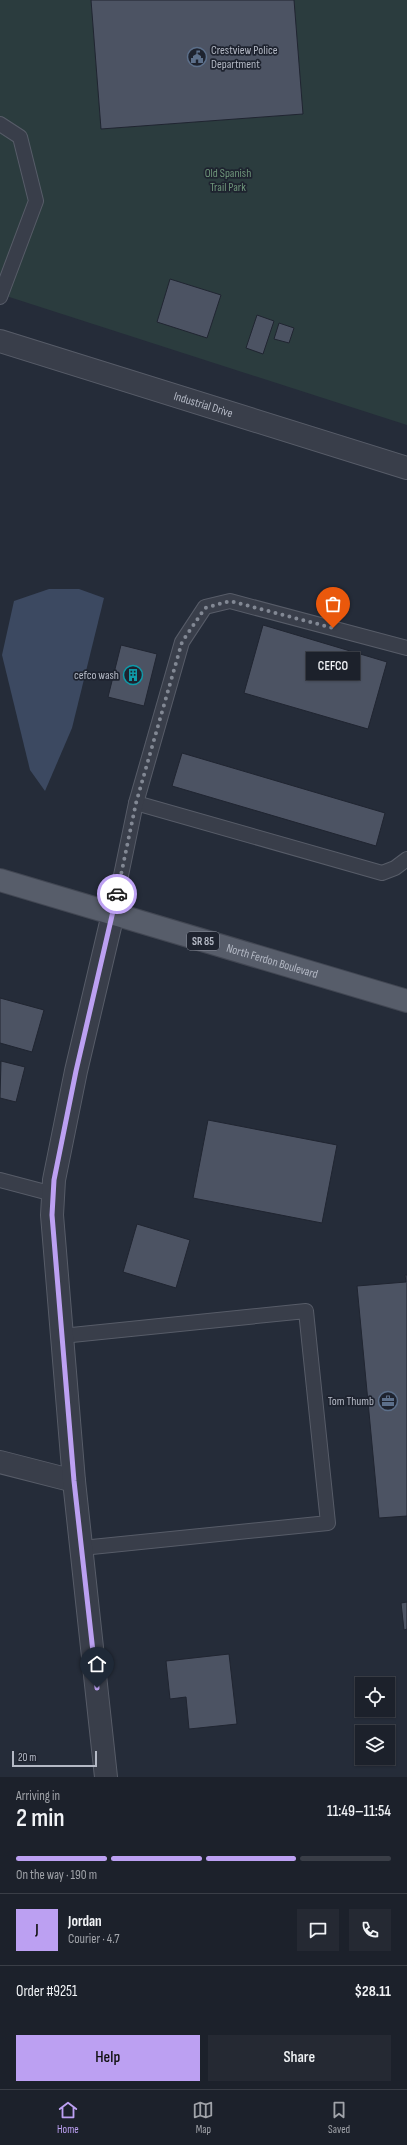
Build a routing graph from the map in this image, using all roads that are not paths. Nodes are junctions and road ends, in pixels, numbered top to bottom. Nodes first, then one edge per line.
1 (0, 124) edge
2 (0, 297) edge
3 (0, 341) edge
4 (407, 468) edge
5 (407, 648) edge
6 (136, 803) junction
7 (407, 859) edge
8 (0, 880) edge
9 (113, 914) junction
10 (407, 1001) edge
11 (0, 1180) edge
12 (54, 1194) junction
13 (62, 1336) junction
14 (0, 1462) edge
15 (74, 1481) junction
16 (82, 1548) junction
17 (106, 1777) edge

1 - 2 lane
3 - 4 street, Industrial Drive
5 - 6 lane
6 - 7 lane
6 - 9 lane
8 - 9 main road, North Ferdon Boulevard / SR 85
9 - 10 main road, North Ferdon Boulevard / SR 85
9 - 12 street
11 - 12 lane
12 - 13 street
13 - 15 street
13 - 16 lane
14 - 15 street
15 - 16 street
16 - 17 street

